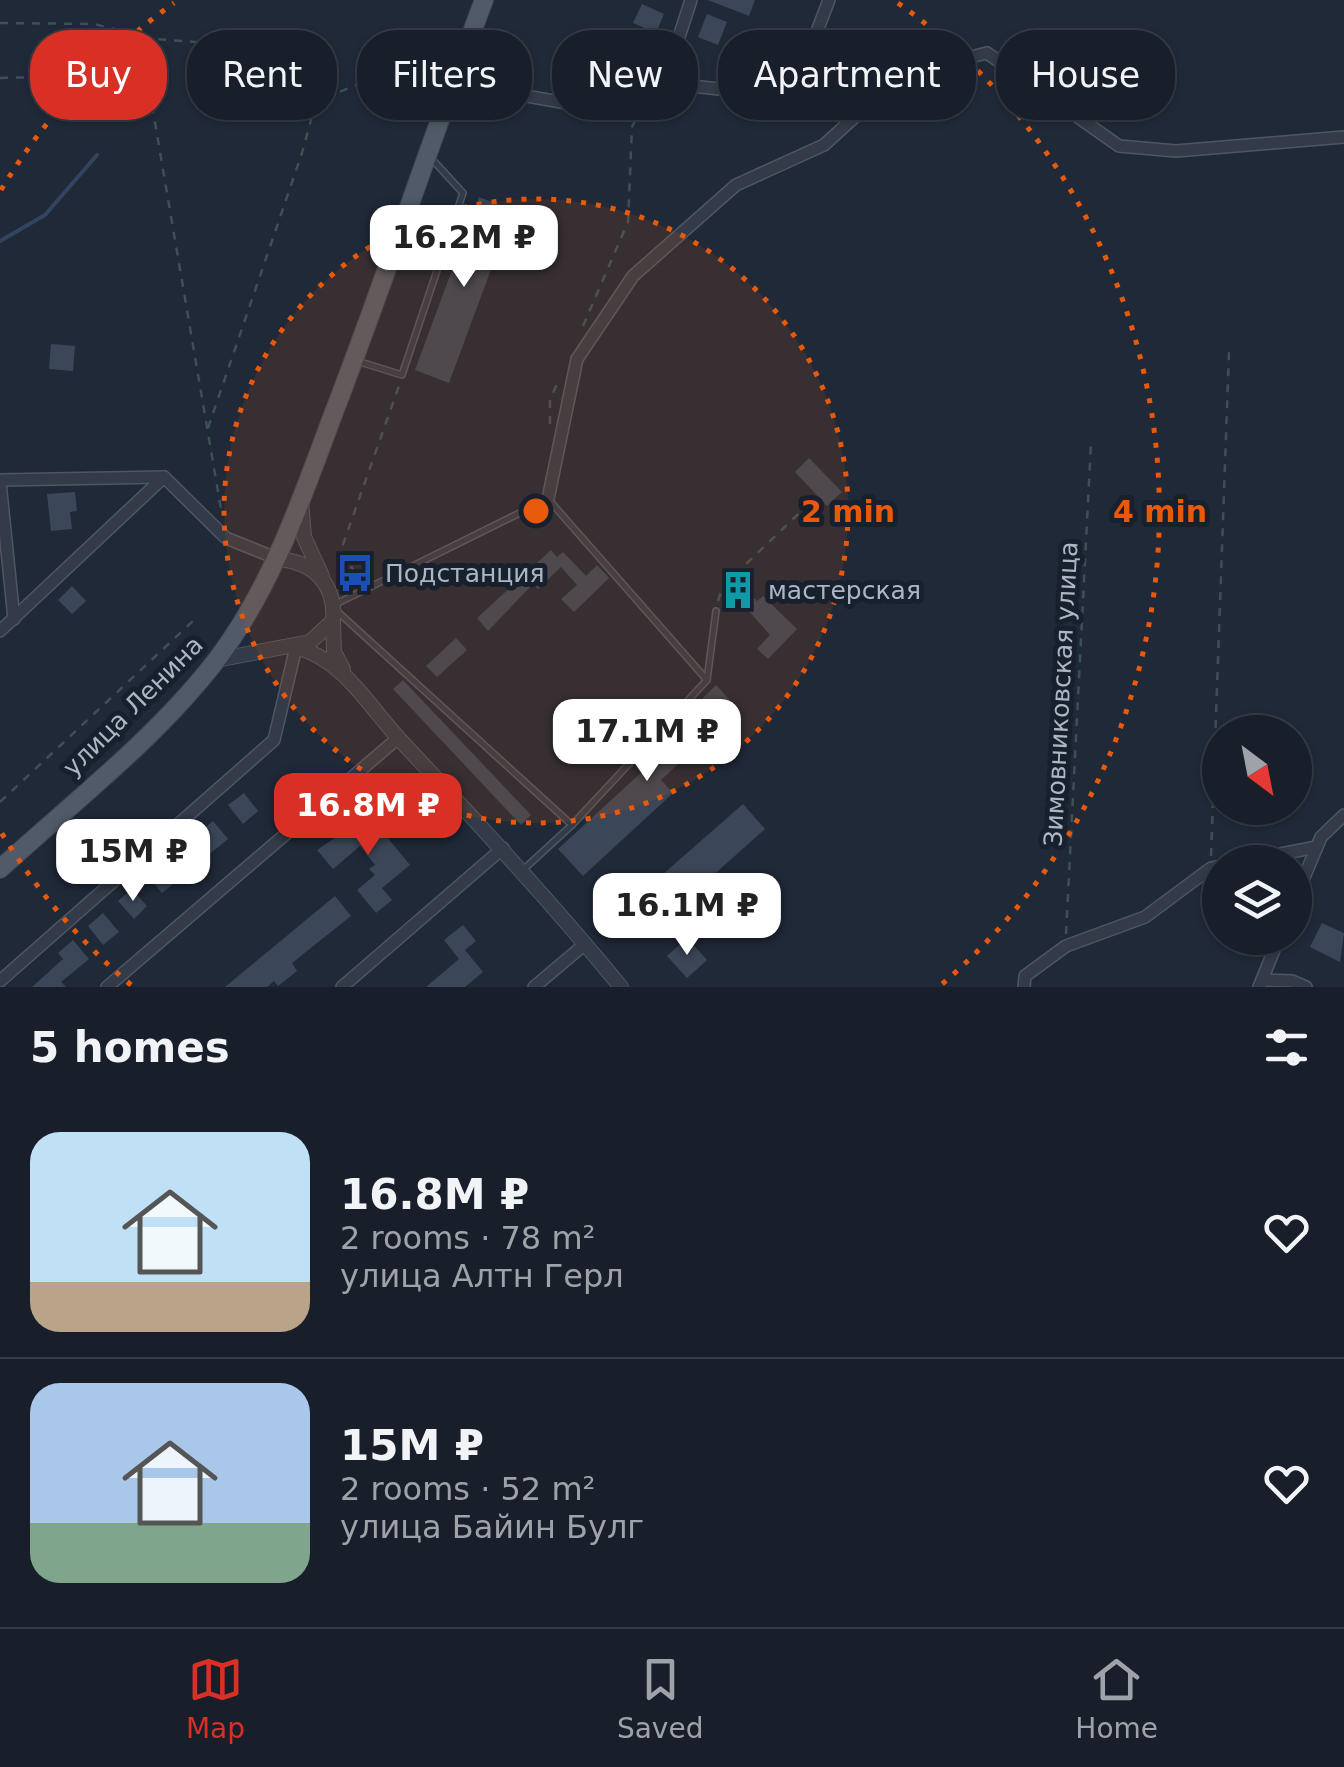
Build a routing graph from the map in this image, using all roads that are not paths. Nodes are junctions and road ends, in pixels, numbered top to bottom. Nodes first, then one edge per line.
1 (484, 0) edge
2 (691, 0) edge
3 (829, 0) edge
4 (473, 30) edge
5 (681, 30) edge
6 (698, 87) edge
7 (440, 120) edge
8 (1344, 137) edge
9 (428, 154) junction
10 (354, 360) junction
11 (164, 477) junction
12 (0, 481) edge
13 (548, 500) junction
14 (300, 501) junction
15 (278, 559) junction
16 (325, 581) junction
17 (716, 612) road end
18 (333, 613) junction
19 (14, 619) junction
20 (240, 626) junction
21 (0, 631) edge
22 (296, 647) junction
23 (262, 653) junction
24 (216, 660) junction
25 (345, 674) junction
26 (707, 680) junction
27 (398, 738) junction
28 (1344, 814) edge
29 (572, 825) junction
30 (1317, 847) junction
31 (503, 848) junction
32 (1312, 848) edge
33 (1312, 859) edge
34 (0, 868) edge
35 (524, 870) junction
36 (1202, 876) edge
37 (586, 944) junction
38 (1272, 955) edge
39 (0, 981) edge
40 (1261, 983) edge
41 (107, 987) edge
42 (342, 987) edge
43 (534, 987) edge
44 (621, 987) edge
45 (1024, 987) edge
46 (1306, 987) edge

1 - 4 main road, улица Ленина
2 - 5 street
3 - 6 street
7 - 9 main road, улица Ленина
8 - 13 street
9 - 10 main road, улица Ленина
9 - 10 lane
10 - 14 main road, улица Ленина
11 - 12 street
11 - 15 street
11 - 19 street
12 - 19 street
13 - 18 lane
13 - 26 lane
14 - 15 main road, улица Ленина
14 - 16 street
15 - 16 street
15 - 20 main road, улица Ленина
16 - 18 street
17 - 26 lane
18 - 22 street
18 - 25 street
18 - 29 lane
19 - 21 street
20 - 23 street
20 - 24 main road, улица Ленина
22 - 23 street
22 - 25 street
22 - 39 street
23 - 24 street
24 - 34 main road, улица Ленина
25 - 27 street
26 - 29 lane
27 - 31 street
27 - 41 street
28 - 30 street
29 - 35 lane
30 - 32 street
30 - 33 street
31 - 35 street
31 - 42 street
35 - 37 street
36 - 45 street
37 - 43 street
37 - 44 street
38 - 40 street
40 - 46 street

